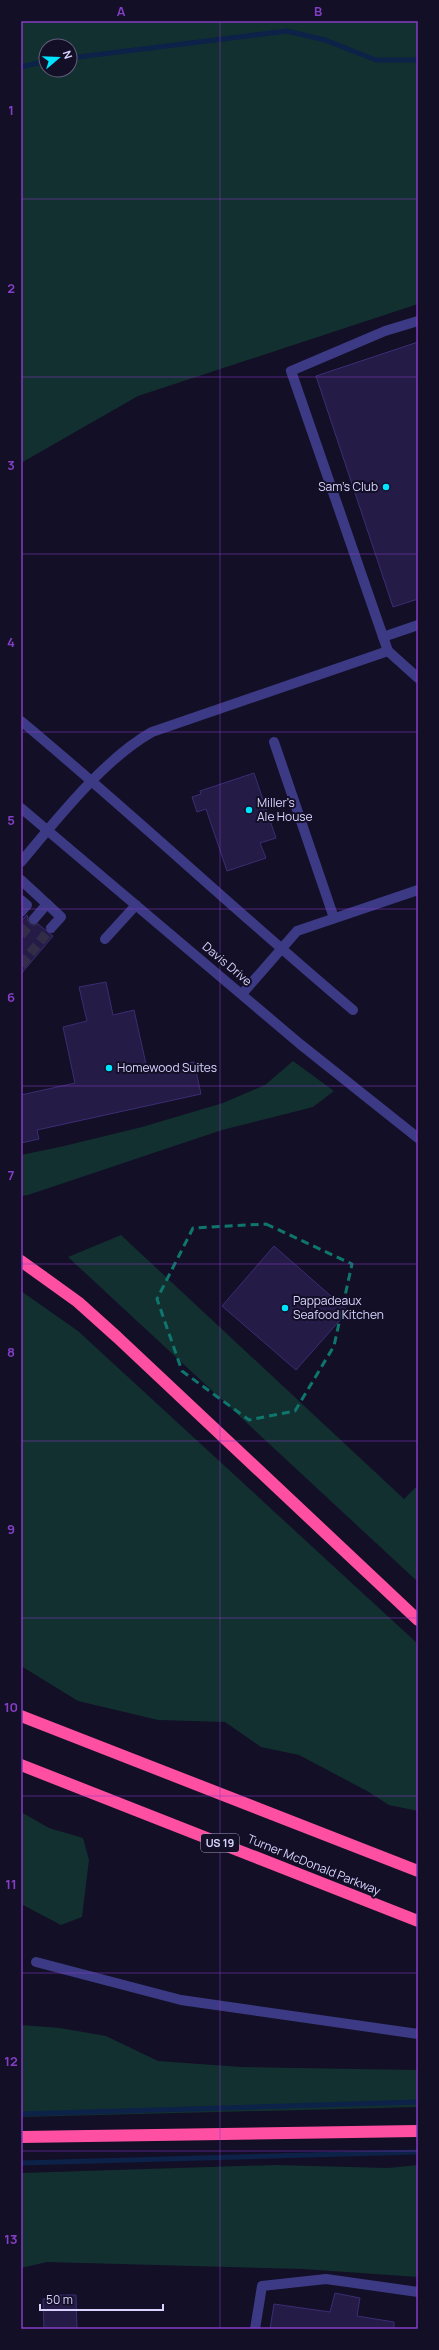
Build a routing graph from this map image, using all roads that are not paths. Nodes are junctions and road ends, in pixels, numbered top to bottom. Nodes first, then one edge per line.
1 (418, 321) edge
2 (418, 625) edge
3 (383, 637) junction
4 (388, 651) junction
5 (418, 678) edge
6 (21, 721) edge
7 (274, 742) dead end
8 (93, 781) junction
9 (21, 808) edge
10 (48, 830) junction
11 (21, 862) edge
12 (21, 880) edge
13 (418, 890) edge
14 (47, 904) junction
15 (136, 905) junction
16 (334, 918) junction
17 (34, 919) tunnel mouth
18 (51, 928) tunnel mouth
19 (105, 939) dead end
20 (281, 949) junction
21 (242, 994) junction
22 (354, 1010) dead end
23 (418, 1138) edge
24 (21, 1261) edge
25 (418, 1620) edge
26 (21, 1716) edge
27 (21, 1765) edge
28 (418, 1871) edge
29 (418, 1921) edge
30 (36, 1962) dead end
31 (418, 2034) edge
32 (418, 2131) edge
33 (21, 2137) edge
34 (418, 2292) edge
35 (255, 2329) edge

1 - 3 street
2 - 3 street
3 - 4 street
4 - 5 street
4 - 8 street
6 - 8 street
7 - 16 street
8 - 10 street
8 - 20 street
9 - 10 street, Davis Drive
10 - 11 street
10 - 15 street, Davis Drive
12 - 14 street
13 - 16 street
14 - 17 street
14 - 18 street
15 - 19 street
15 - 21 street, Davis Drive
16 - 20 street
20 - 21 street
20 - 22 street
21 - 23 street, Davis Drive
24 - 25 highway
26 - 28 highway
27 - 29 highway, Turner McDonald Parkway / US 19
30 - 31 street
32 - 33 highway
34 - 35 street

